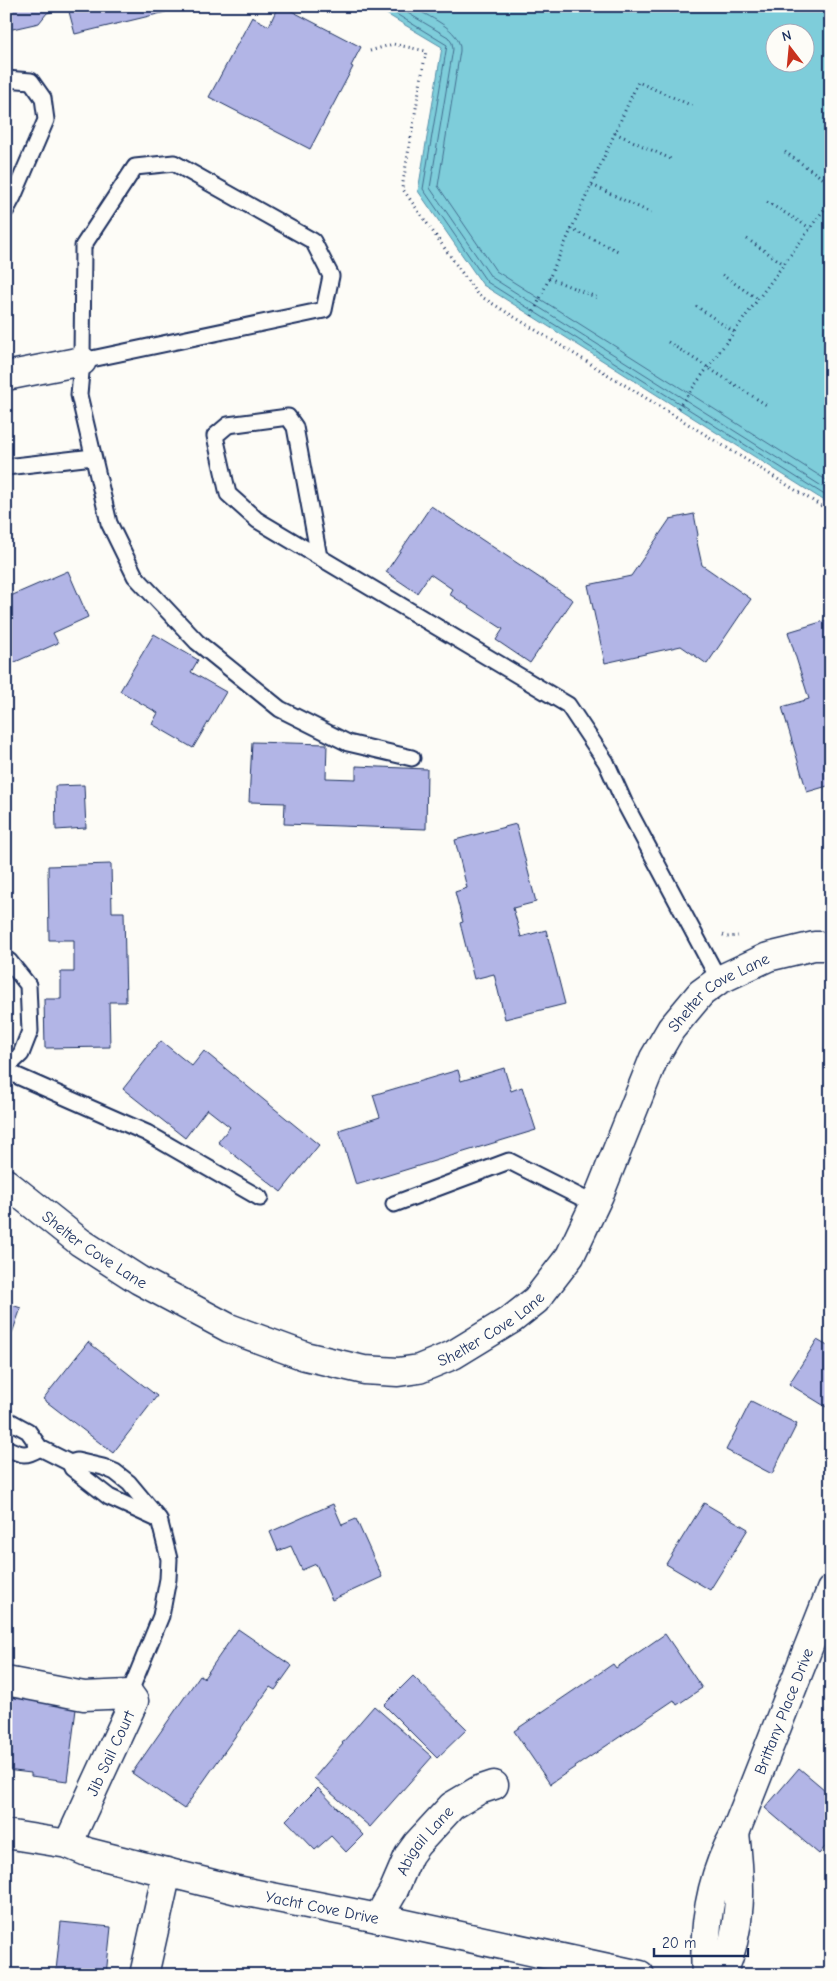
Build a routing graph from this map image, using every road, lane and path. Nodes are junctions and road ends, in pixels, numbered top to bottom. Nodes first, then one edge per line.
1 (370, 51) dead end
2 (6, 79) edge
3 (695, 107) dead end
4 (615, 133) junction
5 (785, 152) dead end
6 (674, 160) dead end
7 (831, 184) edge
8 (592, 185) junction
9 (831, 200) edge
10 (767, 202) dead end
11 (6, 210) edge
12 (651, 213) dead end
13 (810, 228) junction
14 (571, 230) junction
15 (747, 239) dead end
16 (618, 251) dead end
17 (784, 264) junction
18 (722, 276) dead end
19 (549, 278) junction
20 (598, 298) dead end
21 (758, 300) junction
22 (696, 306) dead end
23 (532, 316) dead end
24 (734, 332) junction
25 (668, 342) dead end
26 (82, 361) junction
27 (708, 367) junction
28 (6, 376) edge
29 (768, 406) dead end
30 (678, 408) dead end
31 (93, 457) junction
32 (6, 467) edge
33 (831, 512) edge
34 (319, 557) junction
35 (412, 758) dead end
36 (719, 933) dead end
37 (831, 946) edge
38 (768, 957) junction
39 (6, 960) edge
40 (719, 980) junction
41 (6, 1070) edge
42 (6, 1183) edge
43 (260, 1198) dead end
44 (394, 1204) dead end
45 (594, 1204) junction
46 (6, 1419) edge
47 (6, 1448) edge
48 (40, 1448) junction
49 (70, 1463) junction
50 (159, 1520) junction
51 (831, 1590) edge
52 (6, 1681) edge
53 (129, 1694) junction
54 (494, 1785) dead end
55 (735, 1833) junction
56 (6, 1834) edge
57 (68, 1844) junction
58 (167, 1872) junction
59 (378, 1918) junction
60 (144, 1975) edge
61 (640, 1975) edge
62 (706, 1975) edge
63 (722, 1975) edge

1 - 33 path
2 - 11 lane
3 - 4 path
4 - 6 path
4 - 8 path
5 - 7 path
8 - 12 path
8 - 14 path
9 - 13 path
10 - 13 path
13 - 17 path
14 - 16 path
14 - 19 path
15 - 17 path
17 - 21 path
18 - 21 path
19 - 20 path
19 - 23 path
21 - 24 path
22 - 24 path
24 - 27 path
25 - 27 path
26 - 26 lane
26 - 28 street
26 - 31 lane
27 - 29 path
27 - 30 path
31 - 32 lane
31 - 35 lane
34 - 34 lane
34 - 40 lane
36 - 38 path
37 - 38 street, Shelter Cove Lane
38 - 40 street, Shelter Cove Lane
39 - 41 lane
40 - 45 street, Shelter Cove Lane
41 - 43 lane
42 - 45 street, Shelter Cove Lane
44 - 45 lane
46 - 48 lane
47 - 48 lane
48 - 49 lane
49 - 50 lane
49 - 50 lane
50 - 53 lane
51 - 55 street, Brittany Place Drive
52 - 53 street, Jib Sail Court
53 - 57 street, Jib Sail Court
54 - 59 street, Abigail Lane
55 - 62 street, Brittany Place Drive
55 - 63 street, Brittany Place Drive
56 - 57 street, Yacht Cove Drive
57 - 58 street, Yacht Cove Drive
58 - 59 street, Yacht Cove Drive
58 - 60 street
59 - 61 street, Yacht Cove Drive

